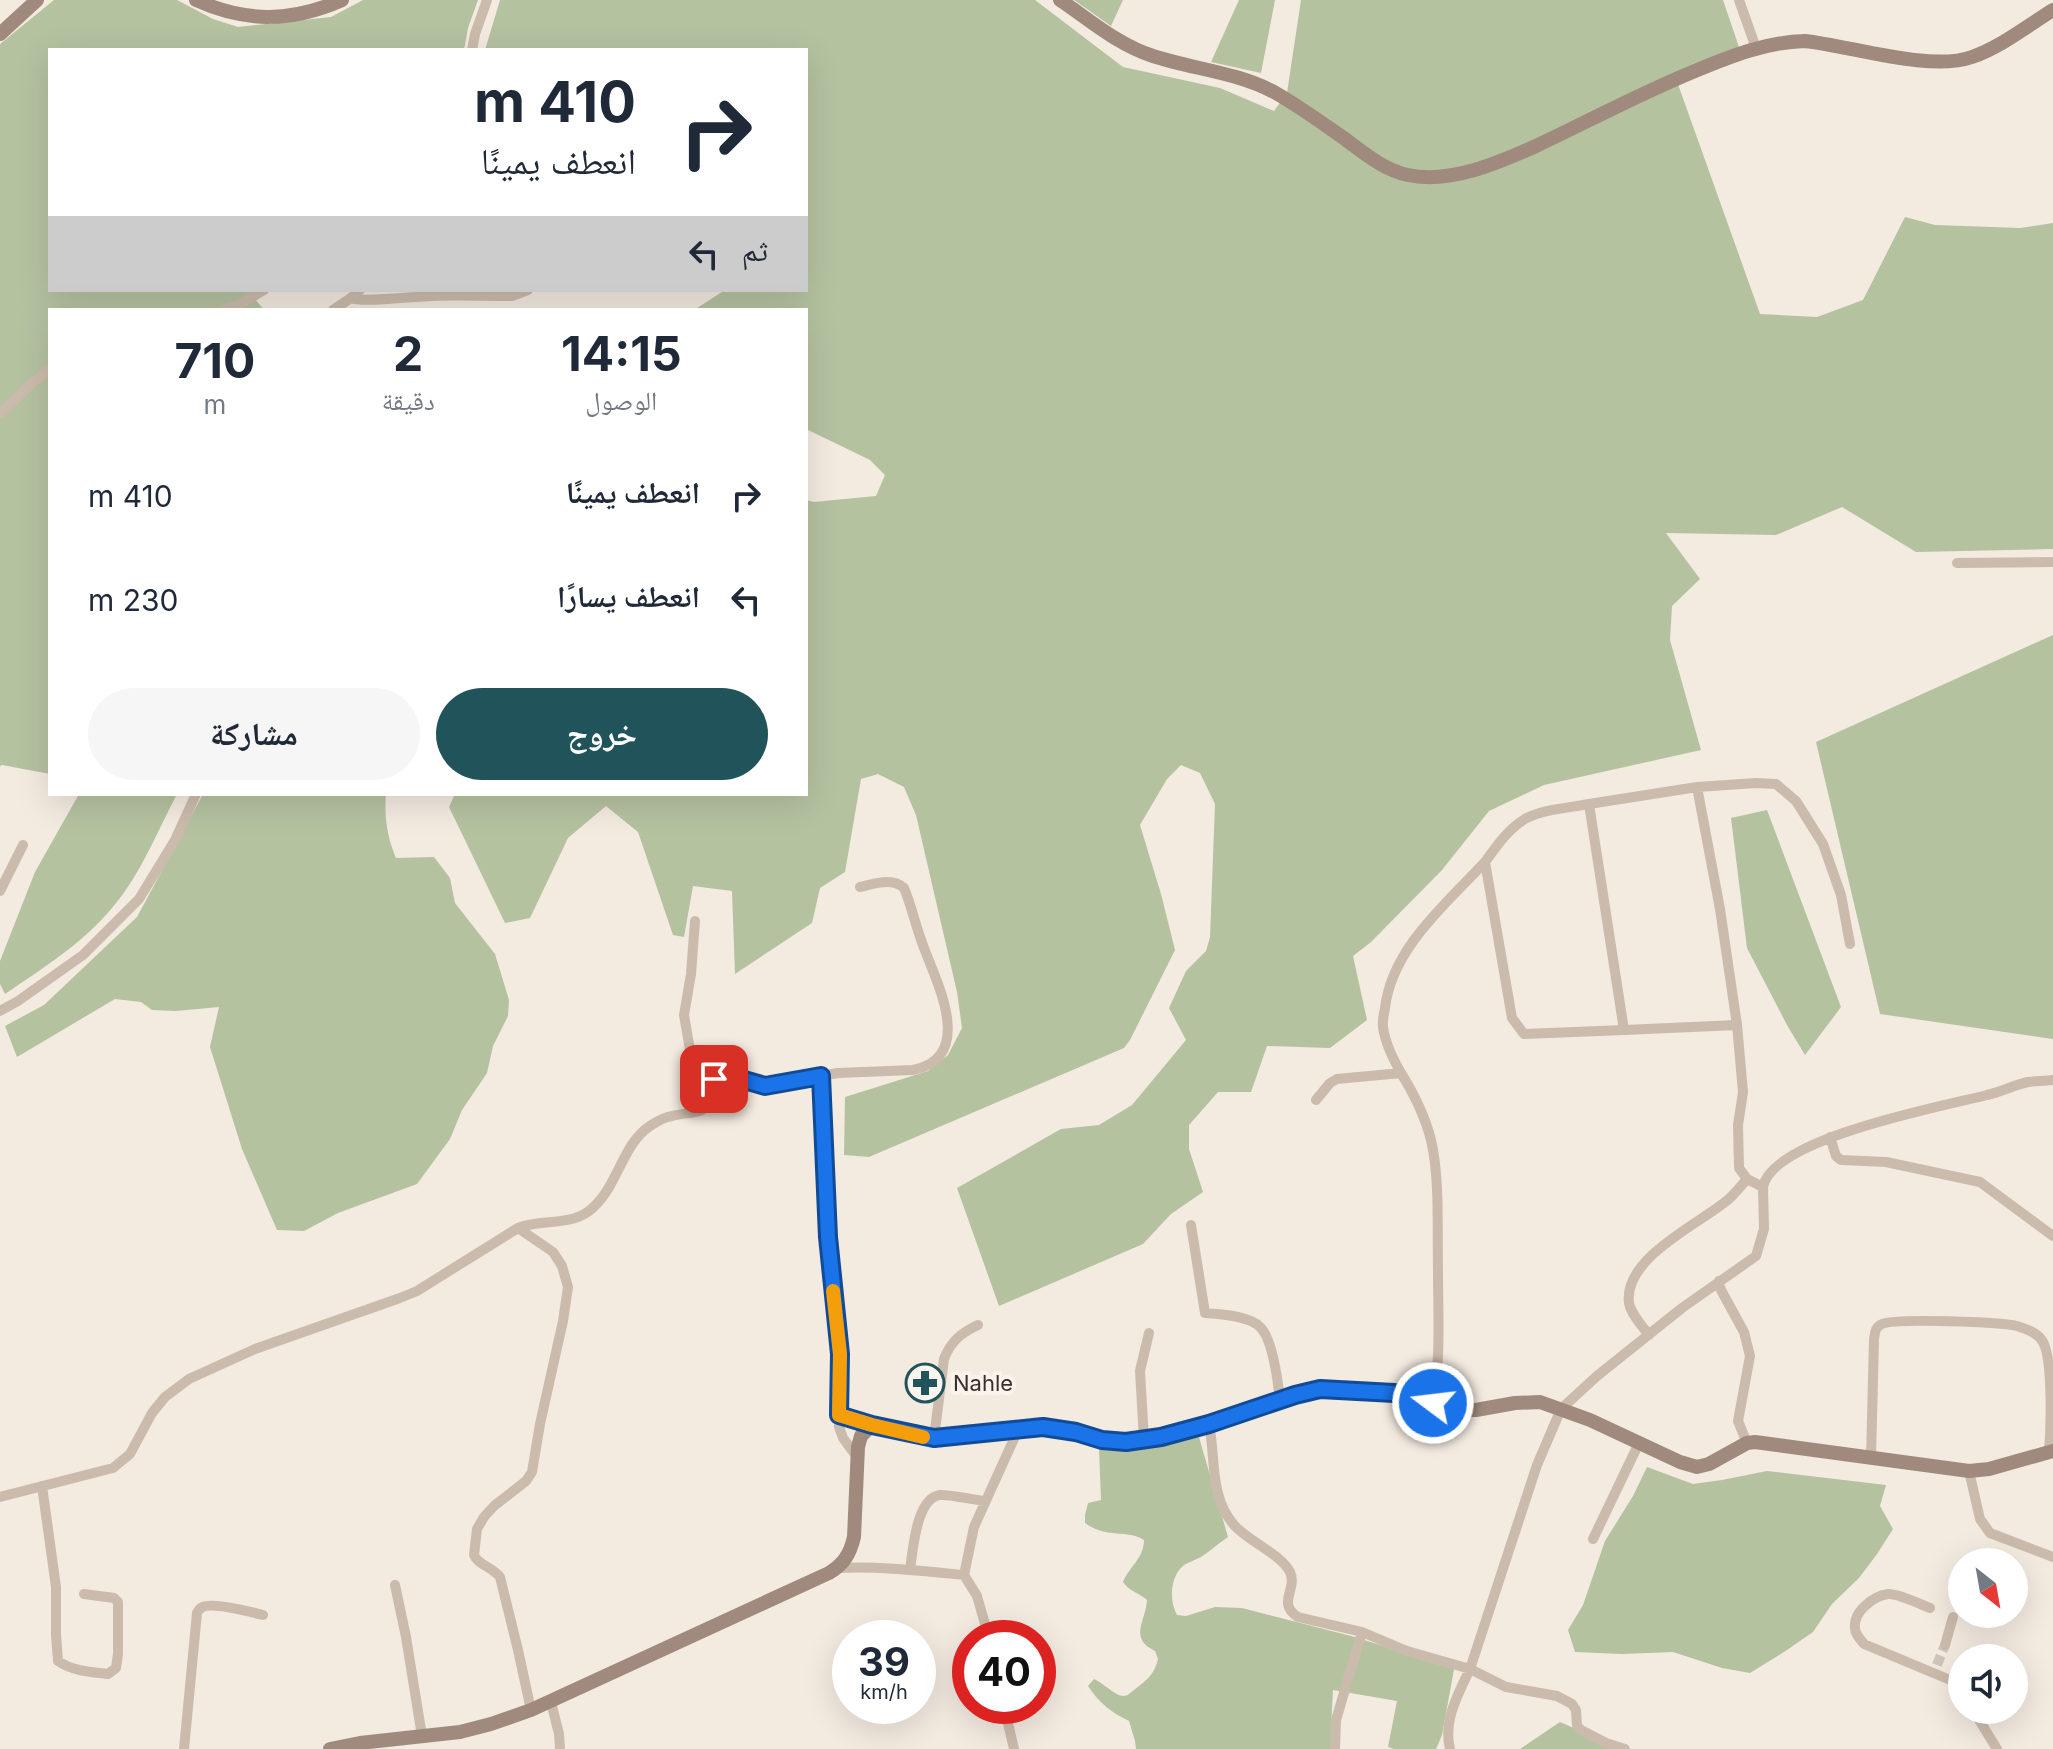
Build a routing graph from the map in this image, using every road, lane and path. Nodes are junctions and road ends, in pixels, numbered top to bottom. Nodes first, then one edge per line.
1 (37, 0) edge
2 (196, 0) edge
3 (342, 0) edge
4 (487, 0) edge
5 (1060, 0) edge
6 (1743, 3) edge
7 (2053, 10) edge
8 (0, 34) edge
9 (472, 48) edge
10 (1756, 48) junction
11 (261, 292) edge
12 (523, 292) edge
13 (356, 294) edge
14 (230, 308) edge
15 (336, 308) edge
16 (48, 371) edge
17 (0, 414) edge
18 (2053, 562) edge
19 (1957, 563) dead end
20 (1697, 787) junction
21 (195, 796) edge
22 (1589, 804) junction
23 (23, 845) dead end
24 (1485, 862) junction
25 (860, 887) dead end
26 (0, 891) edge
27 (695, 921) dead end
28 (1850, 944) dead end
29 (0, 1011) edge
30 (1737, 1025) junction
31 (1624, 1030) junction
32 (1401, 1073) junction
33 (821, 1076) junction
34 (714, 1079) junction
35 (2053, 1080) edge
36 (1316, 1100) dead end
37 (1830, 1137) junction
38 (1747, 1179) junction
39 (1763, 1187) junction
40 (1191, 1225) dead end
41 (518, 1228) junction
42 (2053, 1236) edge
43 (1719, 1281) junction
44 (978, 1325) dead end
45 (1149, 1333) dead end
46 (1649, 1335) junction
47 (1280, 1400) junction
48 (1433, 1403) junction
49 (1561, 1409) junction
50 (839, 1415) junction
51 (1209, 1424) junction
52 (872, 1425) junction
53 (1018, 1430) junction
54 (2052, 1434) edge
55 (934, 1438) junction
56 (1144, 1440) junction
57 (1639, 1443) junction
58 (1747, 1443) junction
59 (2051, 1451) edge
60 (857, 1457) junction
61 (1871, 1458) junction
62 (1969, 1471) junction
63 (42, 1486) junction
64 (0, 1497) edge
65 (985, 1501) junction
66 (1593, 1539) dead end
67 (2053, 1557) edge
68 (838, 1568) junction
69 (910, 1569) junction
70 (964, 1575) junction
71 (395, 1585) dead end
72 (84, 1594) dead end
73 (1930, 1608) dead end
74 (263, 1615) dead end
75 (984, 1620) edge
76 (1950, 1628) edge
77 (1362, 1632) junction
78 (1945, 1645) tunnel mouth
79 (1470, 1669) junction
80 (1948, 1677) edge
81 (551, 1702) junction
82 (531, 1710) junction
83 (1008, 1724) edge
84 (1982, 1724) edge
85 (422, 1736) junction
86 (184, 1749) edge
87 (330, 1749) edge
88 (560, 1749) edge
89 (1014, 1749) edge
90 (1335, 1749) edge
91 (1450, 1749) edge
92 (1625, 1749) edge
93 (1997, 1749) edge

1 - 8 street
2 - 3 street
4 - 9 street
5 - 10 street
6 - 10 street
7 - 10 street
11 - 14 street
12 - 13 street
13 - 15 street
16 - 17 street
18 - 19 street
20 - 22 street
20 - 28 street
20 - 30 street
21 - 29 street
22 - 24 street
22 - 31 street
23 - 26 street
24 - 31 street
24 - 32 street
25 - 33 street
27 - 34 street
30 - 31 street
30 - 38 street
32 - 36 street
32 - 48 street
33 - 34 street
33 - 50 street
34 - 41 street
35 - 37 street
37 - 39 street
37 - 42 street
38 - 39 street
38 - 46 street
39 - 43 street
40 - 47 street
41 - 63 street
41 - 82 street
43 - 46 street
43 - 58 street
44 - 55 street
45 - 56 street
46 - 49 street
47 - 48 street
47 - 51 street
48 - 49 street
49 - 57 street
49 - 79 street
50 - 52 street
50 - 60 street
51 - 56 street
51 - 77 street
52 - 55 street
52 - 60 street
53 - 55 street
53 - 56 street
53 - 65 street
54 - 59 street
54 - 61 street
57 - 58 street
57 - 66 street
58 - 61 street
59 - 62 street
60 - 68 street
61 - 62 street
62 - 67 street
63 - 64 street
63 - 72 street
65 - 69 street
65 - 70 street
68 - 69 street
68 - 81 street
69 - 70 street
70 - 75 street
71 - 85 street
73 - 80 street
74 - 86 street
76 - 78 street
77 - 79 street
77 - 90 street
79 - 91 street
79 - 92 street
81 - 82 street
81 - 88 street
82 - 85 street
83 - 89 street
84 - 93 street
85 - 87 street

